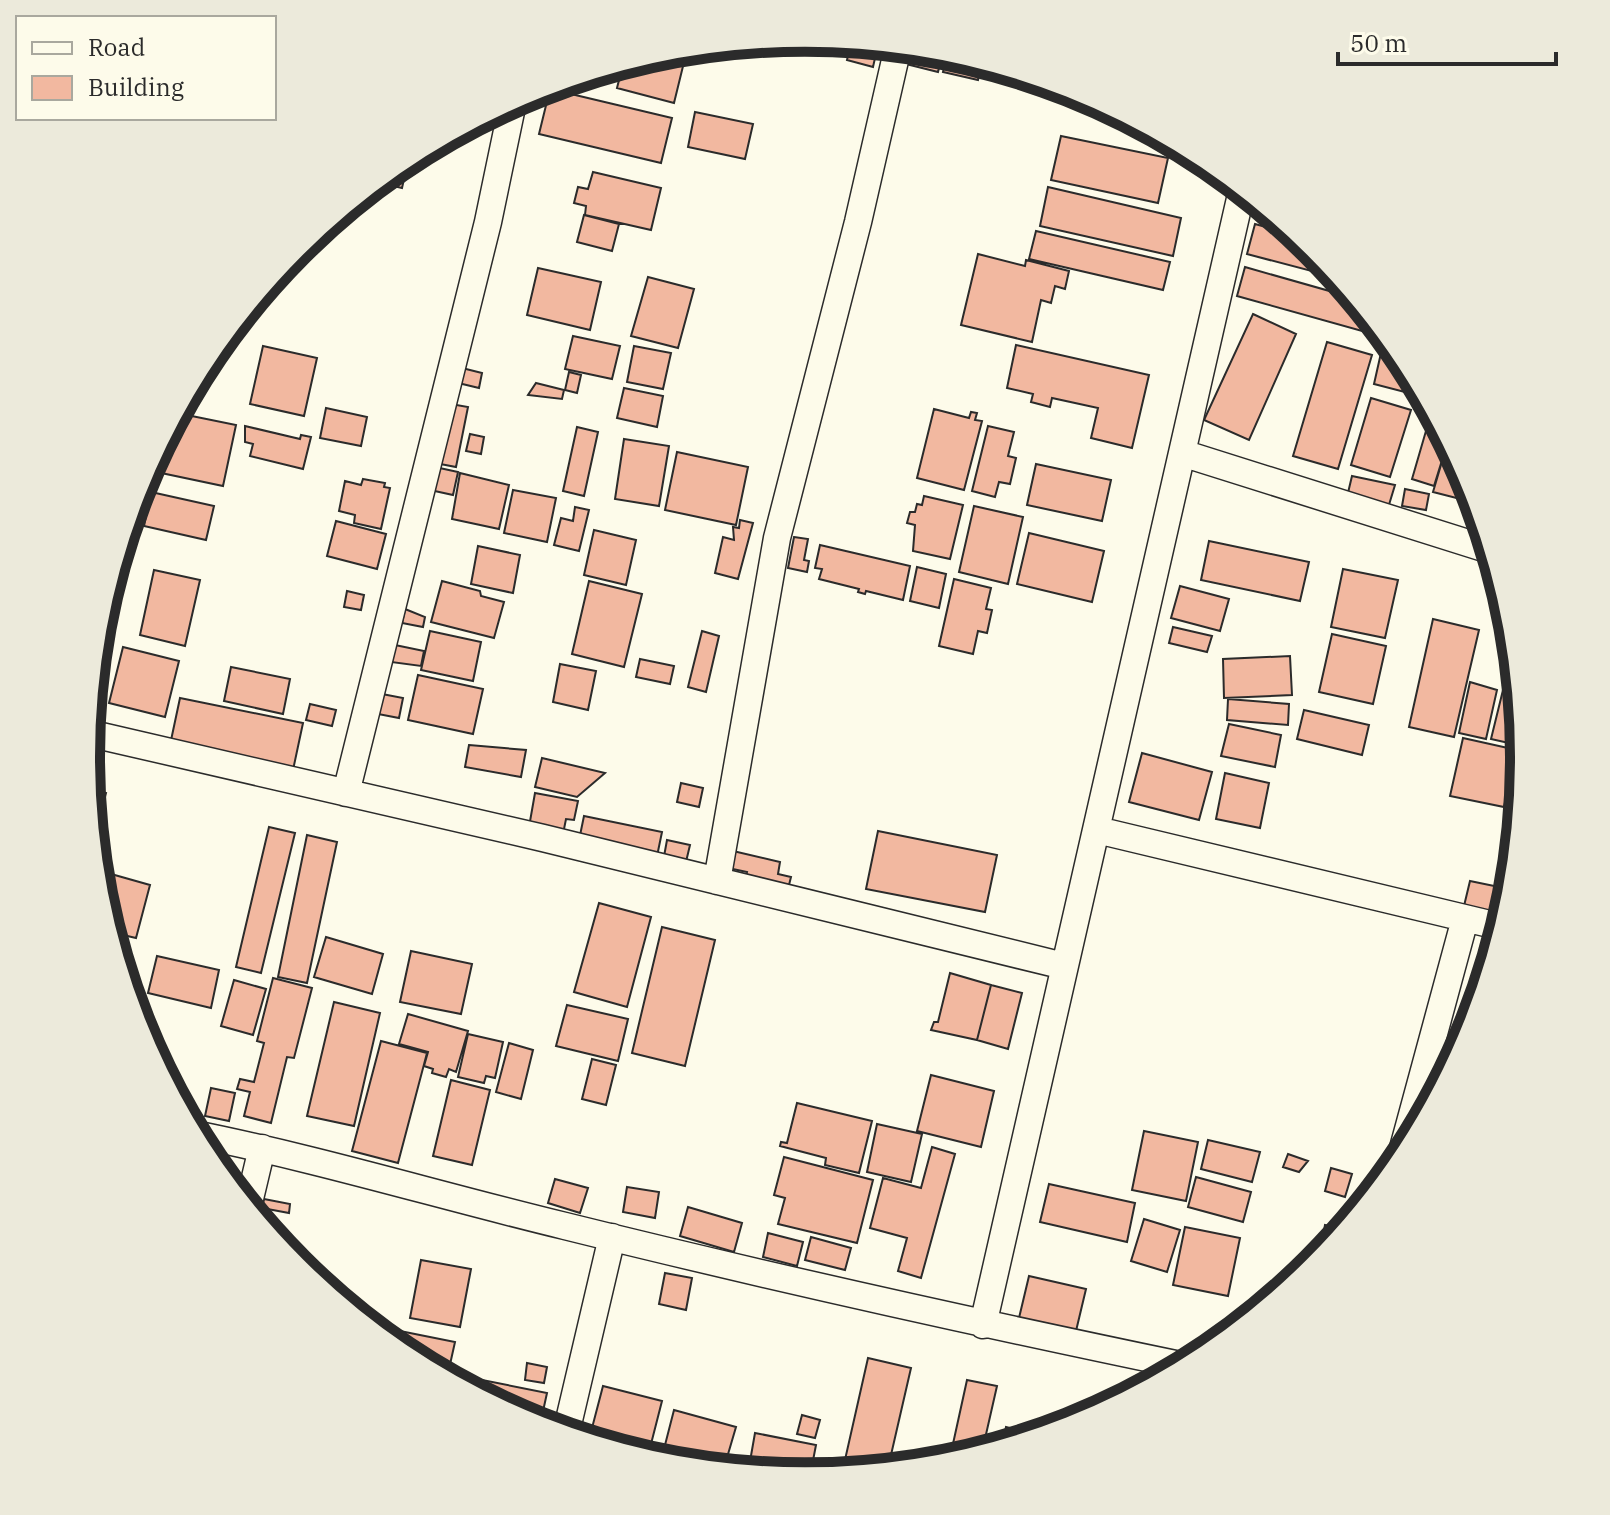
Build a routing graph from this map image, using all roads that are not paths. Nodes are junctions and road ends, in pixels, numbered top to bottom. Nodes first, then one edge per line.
1 (896, 58) edge
2 (510, 117) edge
3 (1239, 202) edge
4 (1182, 453) junction
5 (1477, 546) edge
6 (100, 736) edge
7 (346, 793) junction
8 (1097, 830) junction
9 (717, 881) junction
10 (1465, 919) junction
11 (1490, 924) edge
12 (1064, 966) junction
13 (1411, 1118) edge
14 (211, 1137) edge
15 (262, 1148) junction
16 (251, 1194) edge
17 (612, 1237) junction
18 (983, 1325) junction
19 (1167, 1362) edge
20 (569, 1422) edge

1 - 9 street
2 - 7 street
3 - 4 street
4 - 5 street
4 - 8 street
6 - 7 street
7 - 9 street
8 - 10 street
8 - 12 street
9 - 12 street
10 - 11 street
10 - 13 street
12 - 18 street
14 - 15 street
15 - 16 street
15 - 17 street
17 - 18 street
17 - 20 street
18 - 19 street

